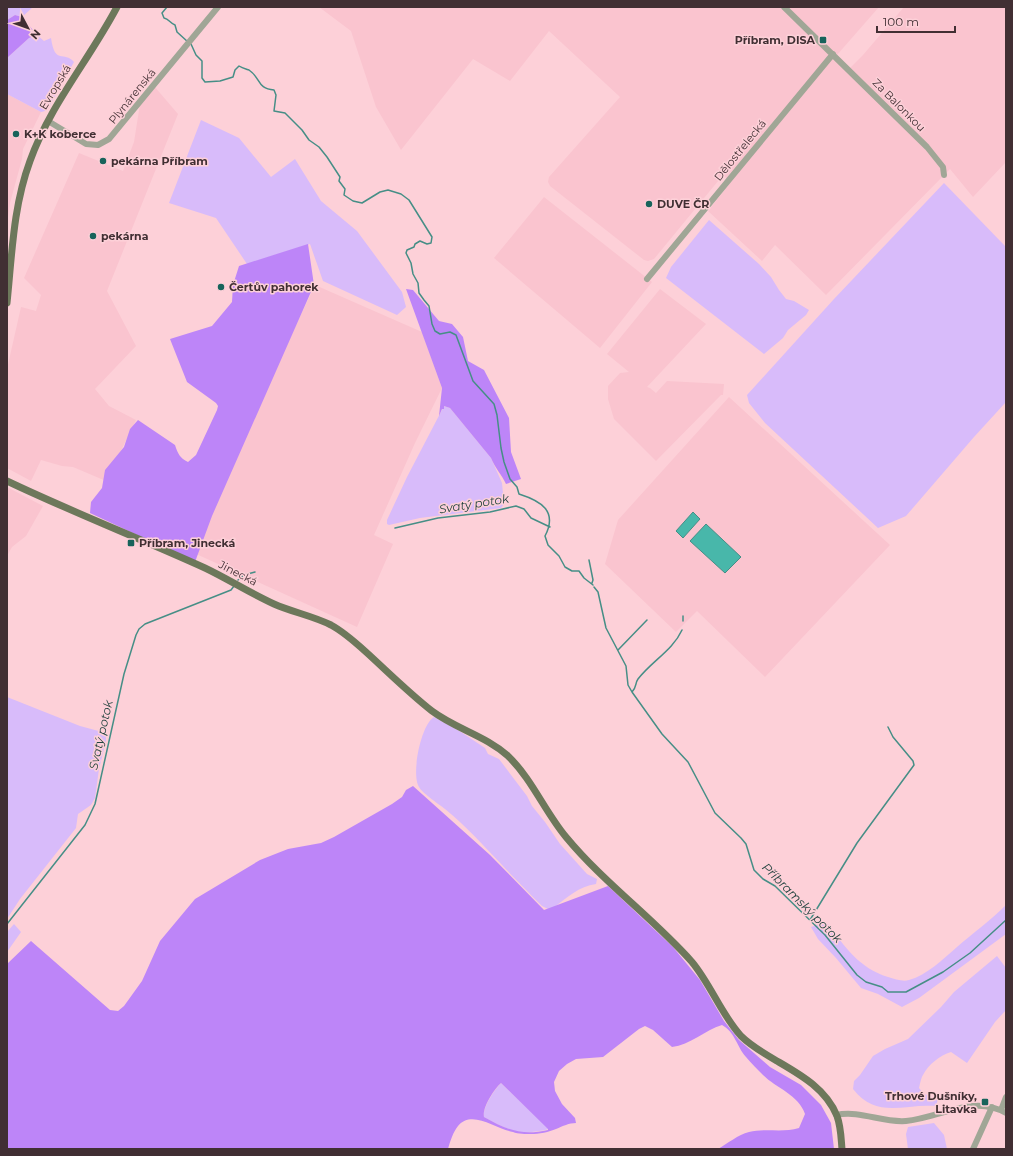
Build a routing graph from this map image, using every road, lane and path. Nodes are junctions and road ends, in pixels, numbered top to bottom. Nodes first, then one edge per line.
1 (117, 7) edge
2 (218, 7) edge
3 (784, 7) edge
4 (833, 54) junction
5 (48, 121) junction
6 (944, 175) dead end
7 (647, 279) dead end
8 (7, 302) edge
9 (7, 481) edge
10 (1006, 1097) edge
11 (992, 1107) junction
12 (1004, 1112) edge
13 (836, 1115) junction
14 (842, 1149) edge
15 (973, 1149) edge

1 - 5 main road, Evropská
2 - 5 street, Plynárenská
3 - 4 street, Za Balonkou
4 - 6 street, Za Balonkou
4 - 7 street, Dělostřelecká
5 - 8 main road, Evropská
9 - 13 main road, Jinecká
10 - 12 street
11 - 12 street
11 - 13 street
11 - 15 street
13 - 14 main road, Jinecká

